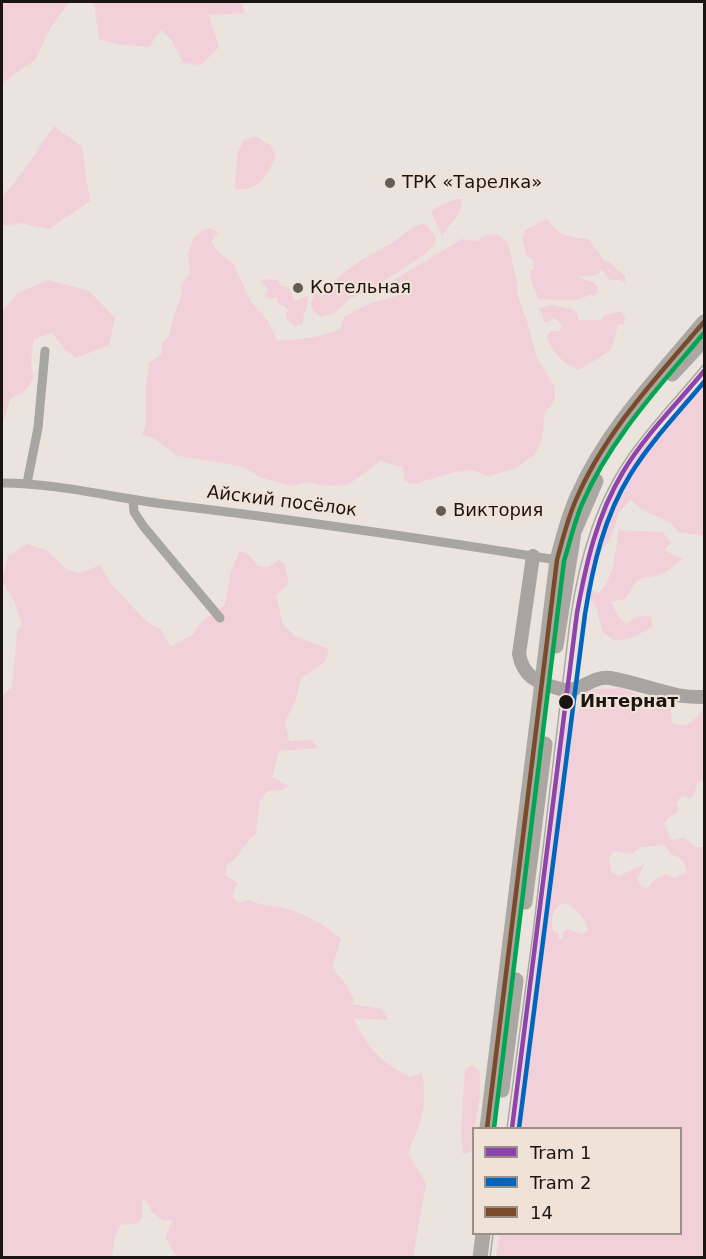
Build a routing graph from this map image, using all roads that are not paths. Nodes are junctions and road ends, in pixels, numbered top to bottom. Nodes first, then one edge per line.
1 (705, 322) edge
2 (705, 340) edge
3 (45, 351) dead end
4 (2, 483) edge
5 (27, 483) junction
6 (133, 500) junction
7 (533, 556) junction
8 (557, 560) junction
9 (220, 618) dead end
10 (542, 684) junction
11 (705, 697) edge
12 (487, 1127) edge
13 (497, 1127) edge
14 (474, 1235) edge
15 (483, 1235) edge
16 (470, 1257) edge
17 (480, 1257) edge

1 - 8 main road
2 - 10 main road
3 - 5 street
4 - 5 street, Айский посёлок
5 - 6 street, Айский посёлок
6 - 7 street, Айский посёлок
6 - 9 street
7 - 8 street, Айский посёлок
7 - 10 street
8 - 10 main road
10 - 11 street
10 - 12 main road
10 - 13 main road
14 - 16 main road
15 - 17 main road

